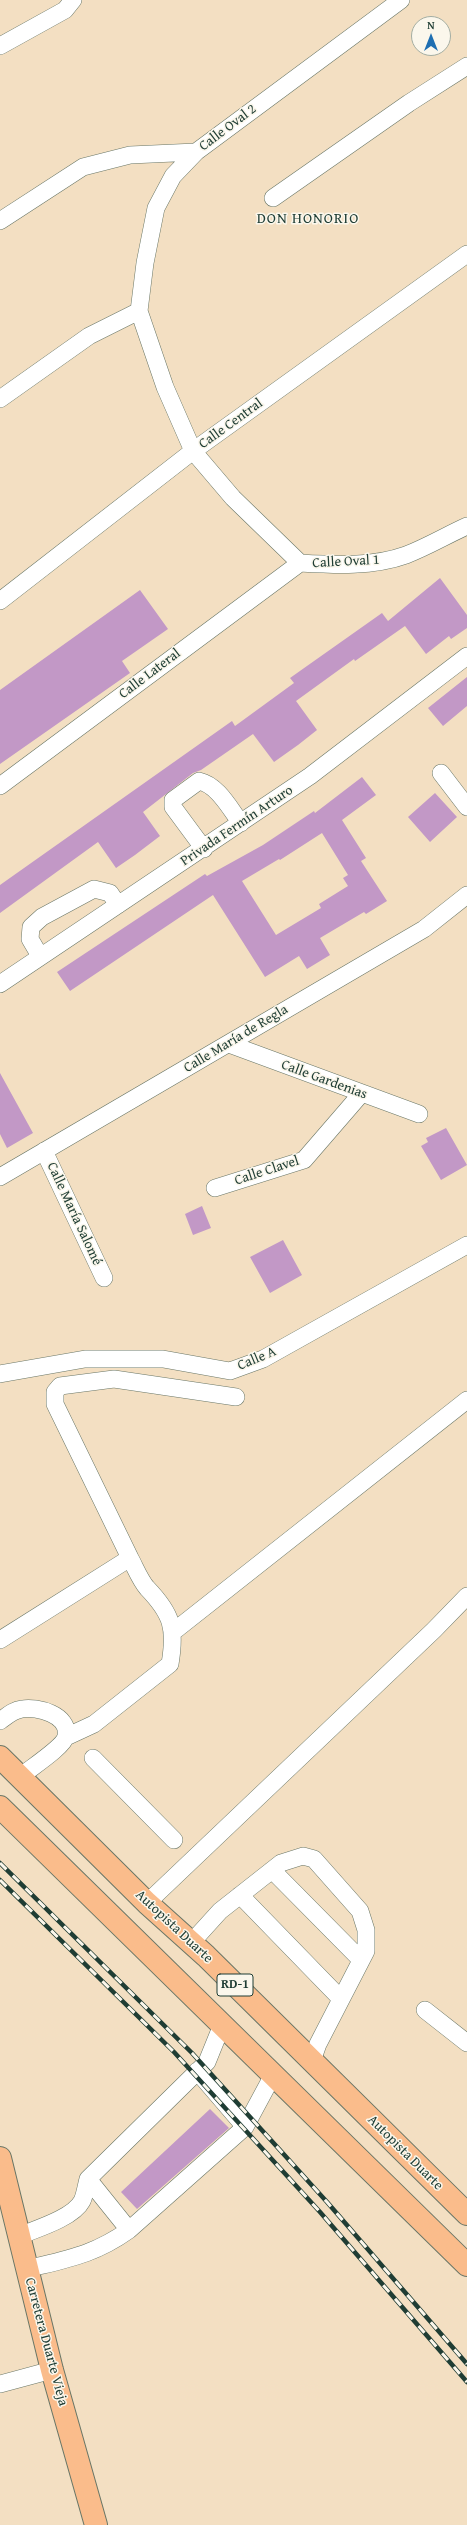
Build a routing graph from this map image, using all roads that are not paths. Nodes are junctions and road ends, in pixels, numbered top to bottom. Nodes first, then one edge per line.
1 (73, 0) edge
2 (401, 0) edge
3 (0, 46) edge
4 (467, 66) edge
5 (196, 152) junction
6 (274, 198) dead end
7 (0, 221) edge
8 (467, 254) edge
9 (139, 311) junction
10 (0, 399) edge
11 (193, 452) junction
12 (467, 526) edge
13 (300, 563) junction
14 (0, 601) edge
15 (467, 656) edge
16 (441, 773) dead end
17 (0, 786) edge
18 (467, 808) edge
19 (241, 823) junction
20 (204, 849) junction
21 (467, 895) edge
22 (118, 905) junction
23 (40, 956) junction
24 (0, 984) edge
25 (229, 1044) junction
26 (361, 1094) junction
27 (419, 1114) dead end
28 (44, 1151) junction
29 (0, 1176) edge
30 (215, 1188) dead end
31 (467, 1245) edge
32 (104, 1278) dead end
33 (0, 1374) edge
34 (236, 1397) dead end
35 (467, 1400) edge
36 (130, 1558) junction
37 (467, 1596) edge
38 (173, 1632) junction
39 (0, 1640) edge
40 (0, 1721) edge
41 (66, 1737) junction
42 (0, 1757) edge
43 (93, 1758) dead end
44 (20, 1777) junction
45 (0, 1807) edge
46 (174, 1840) dead end
47 (272, 1870) junction
48 (240, 1895) junction
49 (147, 1903) junction
50 (191, 1943) junction
51 (362, 1960) junction
52 (341, 1999) junction
53 (425, 2010) dead end
54 (222, 2024) junction
55 (467, 2043) edge
56 (312, 2061) junction
57 (197, 2071) junction
58 (273, 2075) junction
59 (245, 2127) junction
60 (0, 2158) edge
61 (88, 2179) junction
62 (467, 2214) edge
63 (129, 2230) junction
64 (19, 2236) junction
65 (467, 2264) edge
66 (27, 2269) junction
67 (52, 2370) junction
68 (0, 2384) edge
69 (96, 2525) edge

1 - 3 street
2 - 5 street, Calle Oval 2
4 - 6 street
5 - 7 street
5 - 9 street, Calle Oval 2
8 - 11 street, Calle Central
9 - 10 street
9 - 11 street, Calle Oval 2
11 - 13 street, Calle Oval 1
11 - 14 street, Calle Central
12 - 13 street, Calle Oval 1
13 - 17 street, Calle Lateral
15 - 19 street, Privada Fermín Arturo
16 - 18 street
19 - 20 street, Privada Fermín Arturo
19 - 20 street
20 - 22 street, Privada Fermín Arturo
21 - 25 street, Calle María de Regla
22 - 23 street, Privada Fermín Arturo
22 - 23 street
23 - 24 street, Privada Fermín Arturo
25 - 26 street, Calle Gardenias
25 - 28 street, Calle María de Regla
26 - 27 street, Calle Gardenias
26 - 30 street, Calle Clavel
28 - 29 street, Calle María de Regla
28 - 32 street, Calle María Salomé
31 - 33 street, Calle A
34 - 36 street
35 - 38 street
36 - 38 street
36 - 39 street
37 - 49 street
38 - 41 street
40 - 41 street
41 - 44 street
42 - 44 main road, Autopista Duarte / RD-1
43 - 46 street
44 - 49 main road, Autopista Duarte / RD-1
45 - 54 main road, RD-1
47 - 48 street
47 - 51 street
47 - 51 street
48 - 50 street
48 - 52 street
49 - 50 main road, Autopista Duarte / RD-1
50 - 56 main road, Autopista Duarte / RD-1
51 - 52 street
52 - 56 street
53 - 55 street
54 - 57 street
54 - 58 main road, RD-1
56 - 62 main road, Autopista Duarte / RD-1
57 - 59 street
57 - 61 street
58 - 59 street
58 - 65 main road, RD-1
59 - 63 street
60 - 64 main road, Carretera Duarte Vieja
61 - 63 street
61 - 64 street
63 - 66 street
64 - 66 main road, Carretera Duarte Vieja
66 - 67 main road, Carretera Duarte Vieja
67 - 68 street
67 - 69 main road, Carretera Duarte Vieja

